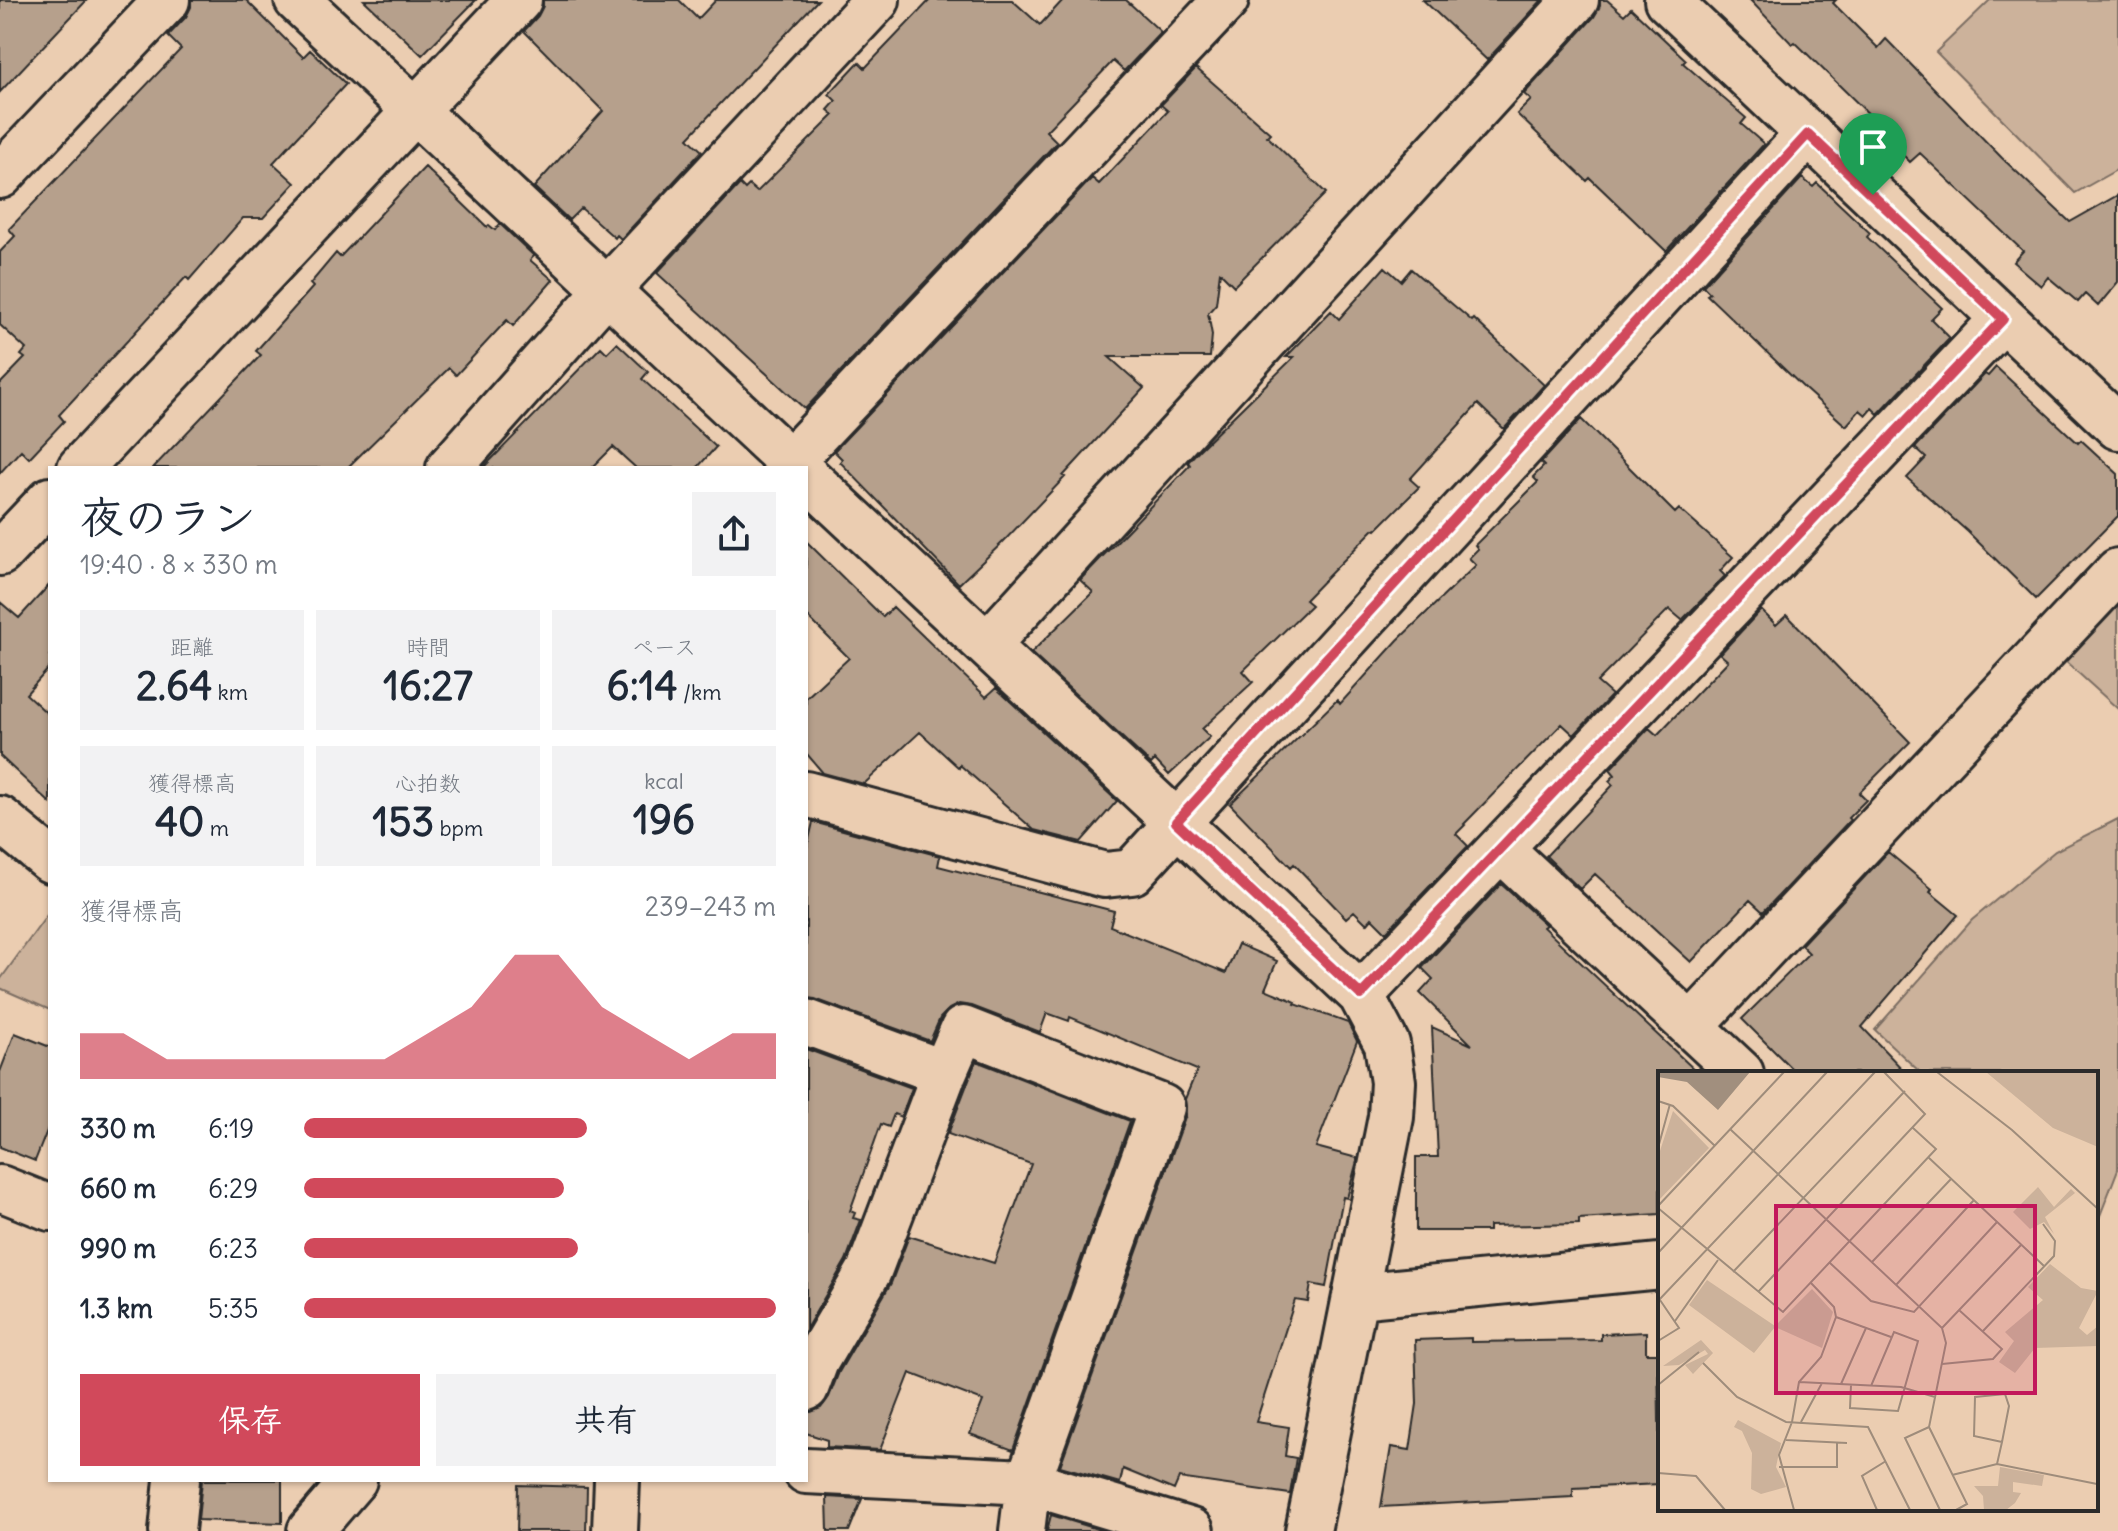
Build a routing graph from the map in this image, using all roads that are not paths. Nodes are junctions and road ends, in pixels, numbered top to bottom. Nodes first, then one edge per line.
1 (167, 0) edge
2 (297, 0) edge
3 (519, 0) edge
4 (877, 0) edge
5 (1226, 0) edge
6 (1576, 0) edge
7 (1667, 0) edge
8 (415, 110) junction
9 (1808, 134) junction
10 (0, 176) edge
11 (607, 290) junction
12 (2003, 319) junction
13 (2118, 427) edge
14 (82, 466) edge
15 (451, 466) edge
16 (795, 466) edge
17 (801, 466) edge
18 (808, 478) edge
19 (48, 502) edge
20 (0, 553) edge
21 (2118, 571) edge
22 (987, 645) junction
23 (808, 795) edge
24 (0, 819) edge
25 (1176, 822) junction
26 (1501, 849) junction
27 (48, 858) edge
28 (1361, 995) junction
29 (808, 1023) edge
30 (1691, 1026) junction
31 (1739, 1071) edge
32 (944, 1073) junction
33 (0, 1188) edge
34 (48, 1207) edge
35 (1658, 1266) edge
36 (1356, 1296) junction
37 (808, 1383) edge
38 (808, 1471) edge
39 (177, 1482) edge
40 (352, 1482) edge
41 (617, 1482) edge
42 (1028, 1482) junction
43 (172, 1531) edge
44 (310, 1531) edge
45 (615, 1531) edge
46 (1022, 1531) edge
47 (1191, 1531) edge
48 (1308, 1531) edge

1 - 10 street
2 - 8 street
3 - 8 street
4 - 11 street
5 - 17 street
6 - 22 street
7 - 9 street
8 - 11 street
8 - 14 street
9 - 12 street
9 - 25 street
11 - 15 street
11 - 16 street
12 - 13 street
12 - 26 street
18 - 22 street
19 - 20 street
21 - 30 street
22 - 25 street
23 - 25 street
24 - 27 street
25 - 28 street
26 - 28 street
26 - 30 street
28 - 36 street
29 - 32 street
30 - 31 street
32 - 37 street
32 - 42 street
33 - 34 street
35 - 36 street
36 - 48 street
38 - 42 street
39 - 43 street
40 - 44 street
41 - 45 street
42 - 46 street
42 - 47 street

